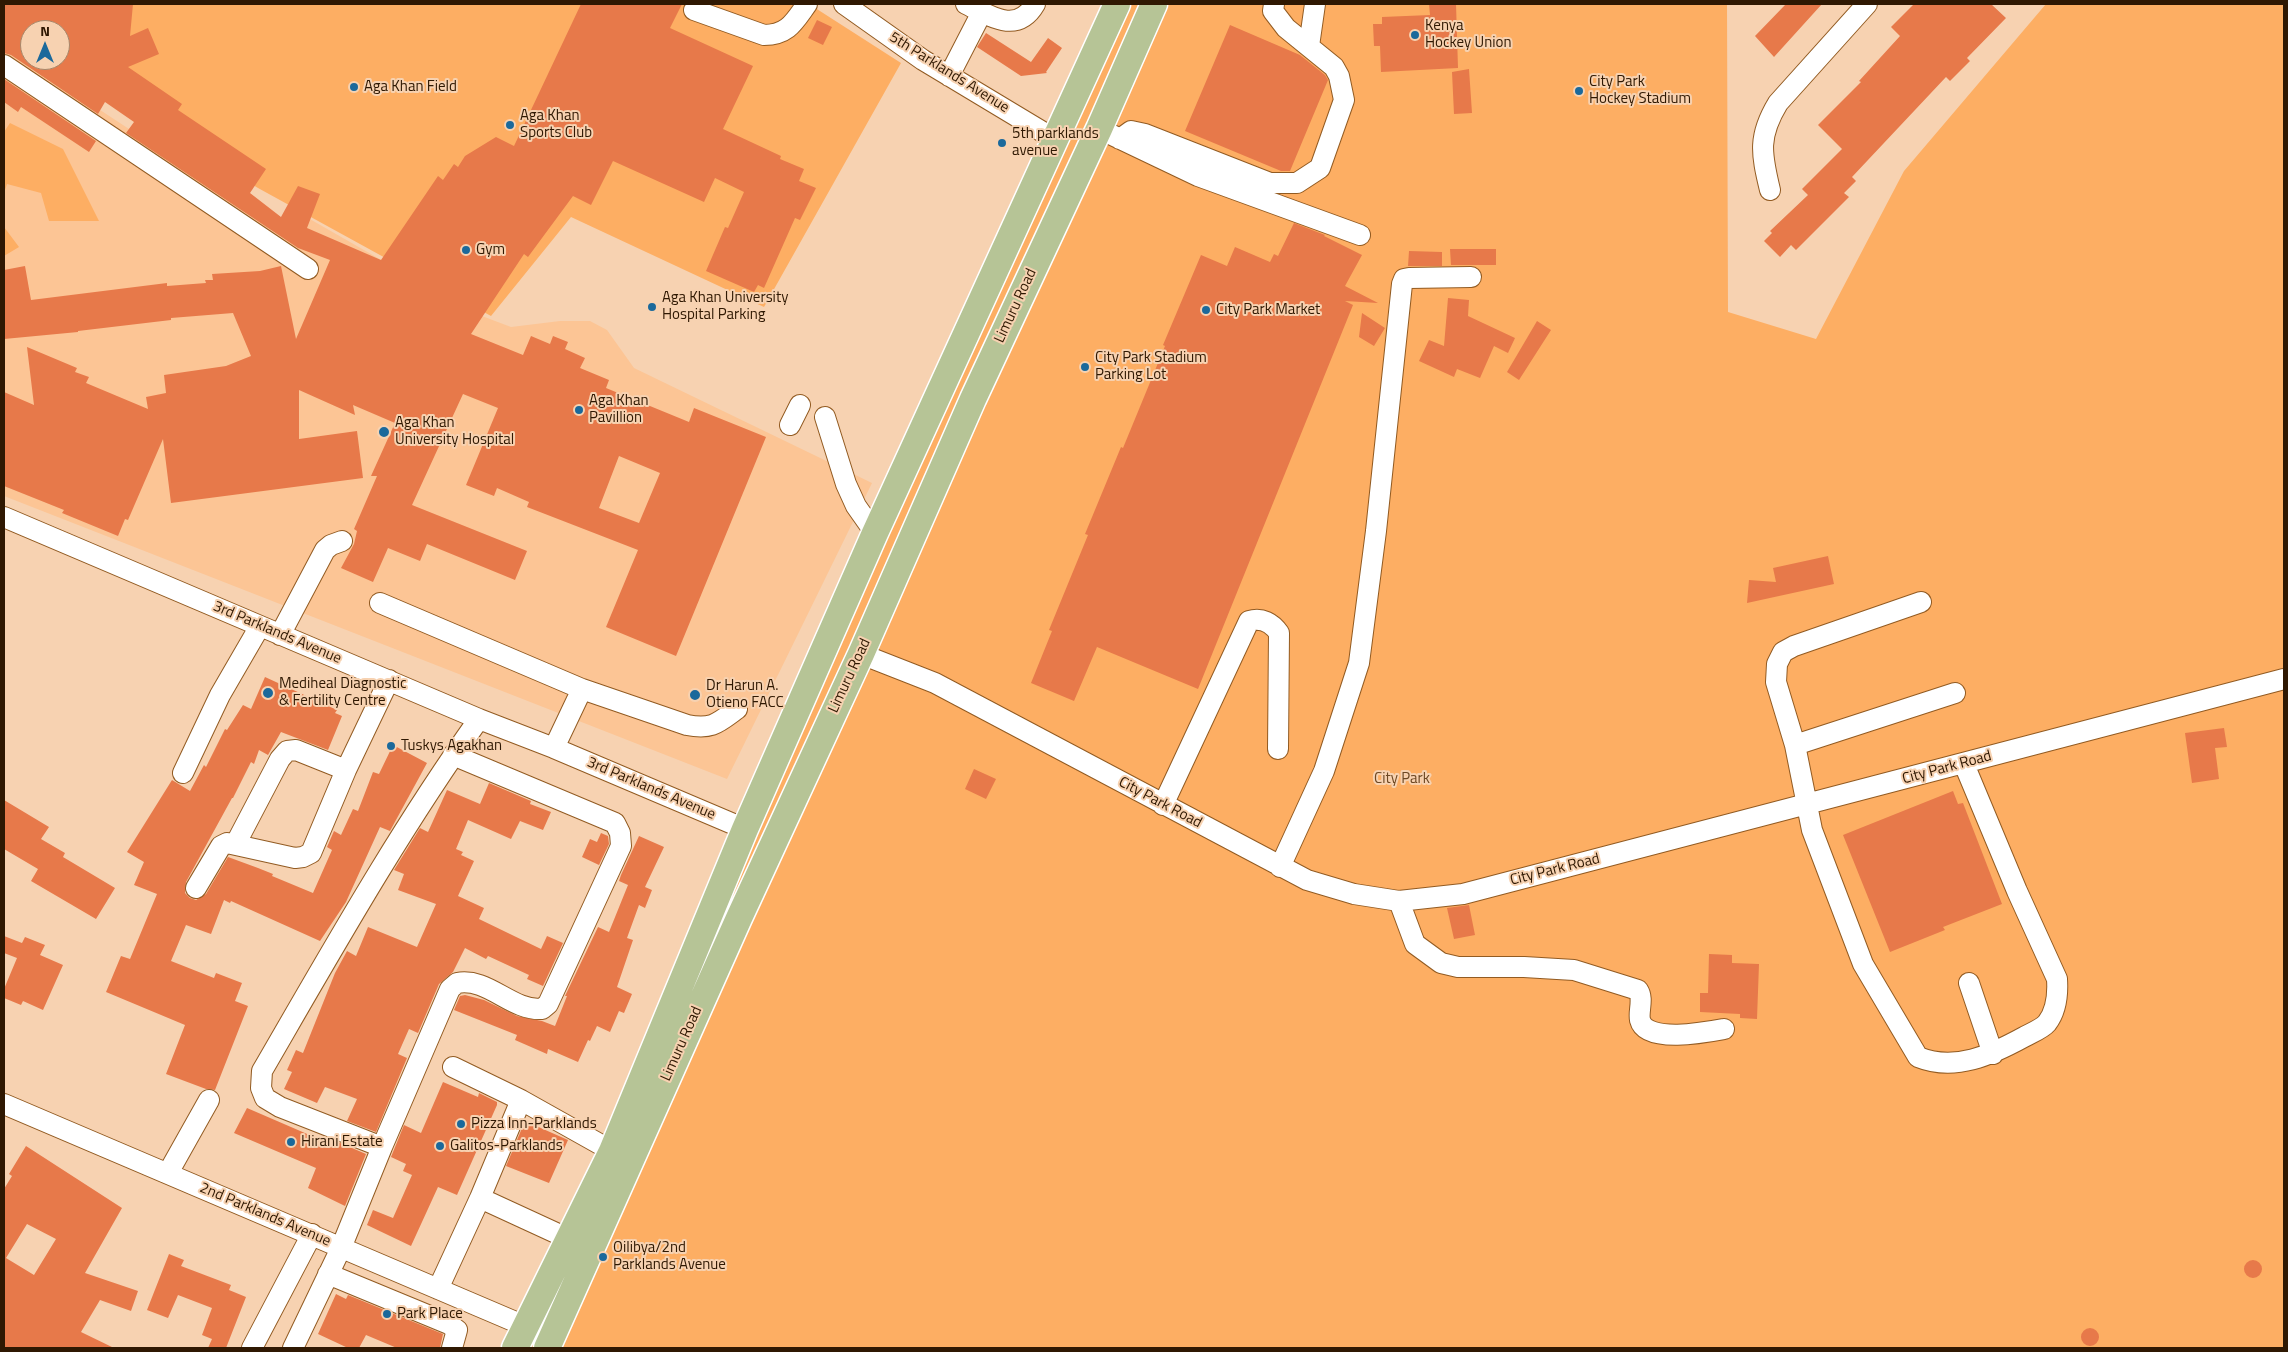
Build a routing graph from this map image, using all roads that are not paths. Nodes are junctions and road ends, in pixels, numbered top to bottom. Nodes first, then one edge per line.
1 (807, 4) edge
2 (1035, 4) edge
3 (1117, 4) edge
4 (1154, 4) edge
5 (1274, 4) edge
6 (1315, 4) edge
7 (1867, 4) edge
8 (853, 6) edge
9 (974, 8) edge
10 (694, 10) dead end
11 (1308, 46) junction
12 (4, 65) edge
13 (949, 76) junction
14 (1110, 134) junction
15 (1056, 140) junction
16 (1770, 190) dead end
17 (1360, 235) dead end
18 (308, 269) dead end
19 (1471, 277) dead end
20 (800, 405) dead end
21 (825, 417) dead end
22 (790, 425) dead end
23 (4, 517) edge
24 (875, 533) junction
25 (342, 541) dead end
26 (1922, 602) dead end
27 (380, 603) dead end
28 (260, 626) junction
29 (280, 635) junction
30 (861, 654) junction
31 (2284, 679) edge
32 (389, 680) junction
33 (582, 689) junction
34 (1956, 693) dead end
35 (737, 709) dead end
36 (479, 719) junction
37 (1795, 745) junction
38 (554, 748) junction
39 (1278, 749) dead end
40 (453, 755) junction
41 (1964, 764) junction
42 (346, 770) junction
43 (183, 773) dead end
44 (1163, 805) junction
45 (1807, 805) junction
46 (745, 829) junction
47 (236, 843) junction
48 (773, 844) junction
49 (1280, 866) junction
50 (196, 888) dead end
51 (1399, 901) junction
52 (1969, 983) dead end
53 (1724, 1029) dead end
54 (1993, 1054) junction
55 (453, 1067) dead end
56 (209, 1100) dead end
57 (521, 1100) junction
58 (4, 1104) edge
59 (382, 1147) junction
60 (612, 1151) junction
61 (168, 1173) junction
62 (480, 1198) junction
63 (312, 1234) junction
64 (569, 1239) junction
65 (341, 1248) junction
66 (328, 1274) junction
67 (438, 1289) junction
68 (520, 1337) edge
69 (252, 1348) edge
70 (293, 1348) edge
71 (452, 1348) edge
72 (547, 1348) edge

1 - 10 street
2 - 9 street
3 - 15 main road, Limuru Road
4 - 14 main road, Limuru Road
5 - 11 street
6 - 11 street
7 - 16 street
8 - 13 street, 5th Parklands Avenue
9 - 13 street
11 - 14 street
12 - 18 street
13 - 15 street, 5th Parklands Avenue
14 - 17 street
14 - 30 main road, Limuru Road
15 - 24 main road, Limuru Road
19 - 49 street
20 - 22 street
21 - 24 street
23 - 28 street, 3rd Parklands Avenue
24 - 46 main road, Limuru Road
25 - 29 street
26 - 37 street
27 - 33 street
28 - 29 street, 3rd Parklands Avenue
28 - 43 street
29 - 32 street, 3rd Parklands Avenue
30 - 44 street, City Park Road
30 - 48 main road, Limuru Road
31 - 41 street, City Park Road
32 - 36 street, 3rd Parklands Avenue
32 - 42 street
33 - 35 street
33 - 38 street
34 - 37 street
36 - 38 street, 3rd Parklands Avenue
36 - 40 street
37 - 45 street
38 - 46 street, 3rd Parklands Avenue
39 - 44 street
40 - 59 street
40 - 59 street
41 - 45 street, City Park Road
41 - 54 street
42 - 47 street
42 - 47 street
44 - 49 street, City Park Road
45 - 51 street, City Park Road
45 - 54 street
46 - 48 main road
46 - 60 main road, Limuru Road
47 - 50 street
48 - 72 main road, Limuru Road
49 - 51 street, City Park Road
51 - 53 street
52 - 54 street
55 - 57 street
56 - 61 street
57 - 60 street
57 - 62 street
58 - 61 street, 2nd Parklands Avenue
59 - 65 street
60 - 64 main road, Limuru Road
61 - 63 street, 2nd Parklands Avenue
62 - 64 street
62 - 67 street
63 - 65 street, 2nd Parklands Avenue
63 - 69 street
64 - 68 main road, Limuru Road
65 - 66 street
65 - 67 street, 2nd Parklands Avenue
66 - 70 street
66 - 71 street
67 - 68 street, 2nd Parklands Avenue

